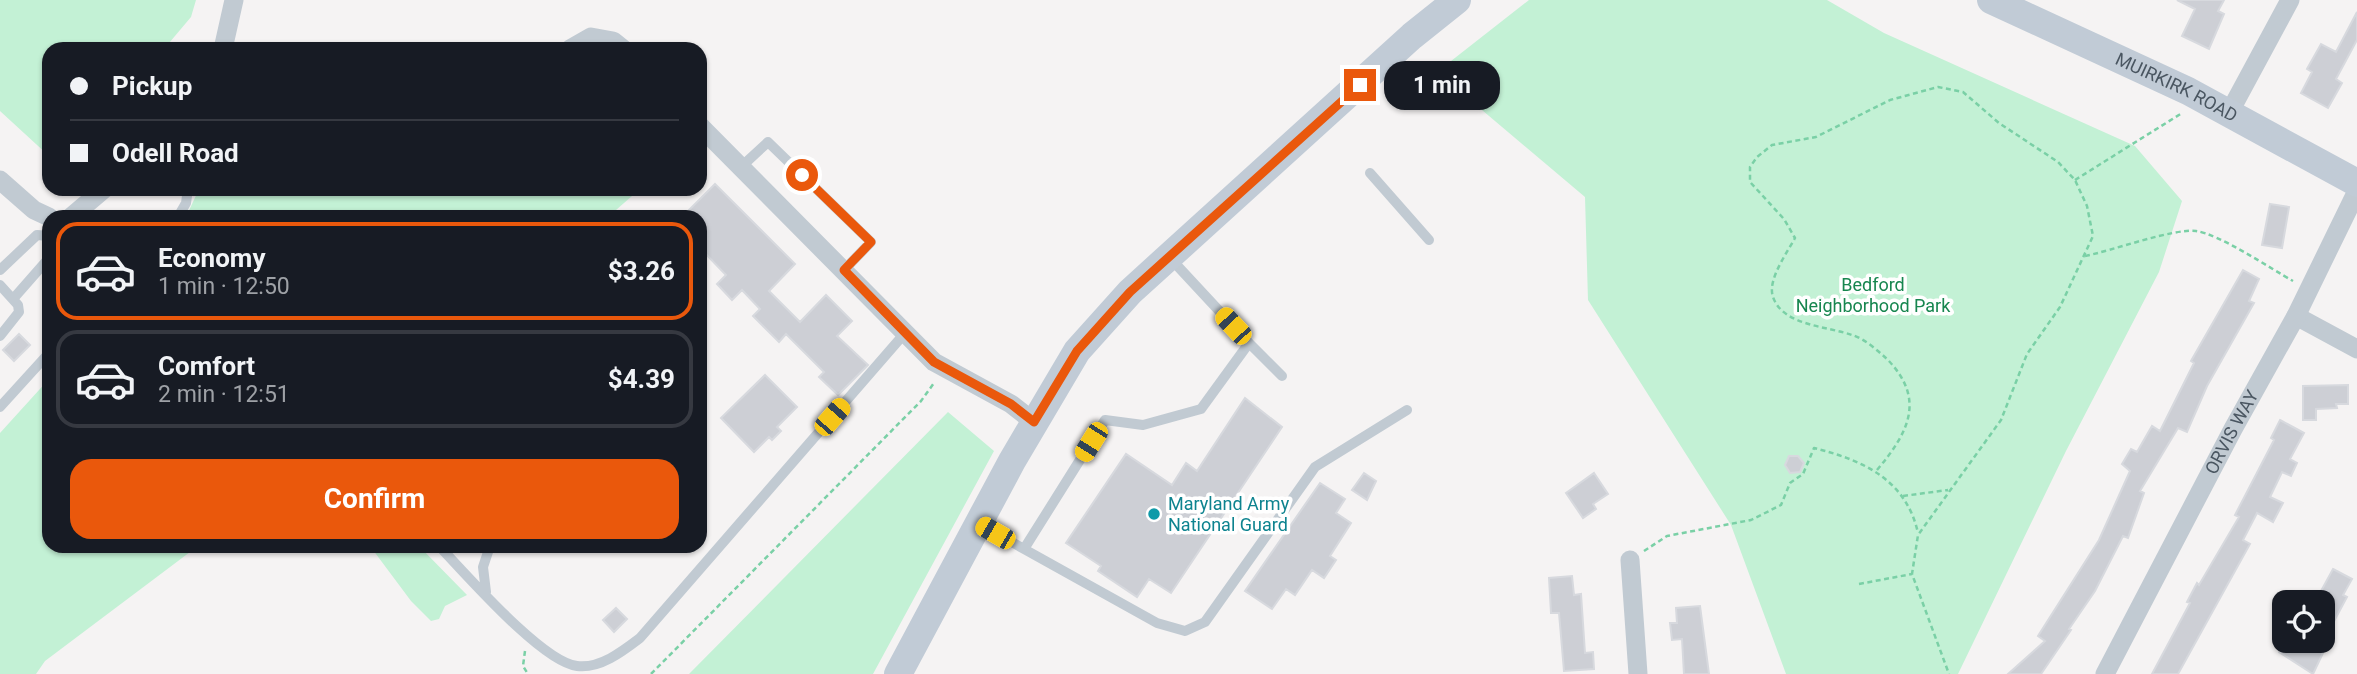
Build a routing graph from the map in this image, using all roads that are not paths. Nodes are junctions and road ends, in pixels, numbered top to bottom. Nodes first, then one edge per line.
1 (234, 0) edge
2 (1457, 0) edge
3 (1991, 0) edge
4 (2290, 0) edge
5 (222, 42) edge
6 (582, 42) edge
7 (614, 42) edge
8 (2228, 115) junction
9 (707, 133) edge
10 (741, 167) junction
11 (1370, 173) dead end
12 (0, 180) edge
13 (2357, 183) edge
14 (2357, 191) edge
15 (96, 196) edge
16 (79, 210) edge
17 (42, 214) edge
18 (42, 235) edge
19 (1429, 240) dead end
20 (1170, 257) junction
21 (42, 266) edge
22 (0, 270) edge
23 (844, 270) junction
24 (0, 285) edge
25 (13, 299) junction
26 (2296, 316) junction
27 (905, 333) junction
28 (0, 337) edge
29 (1249, 343) junction
30 (2357, 349) edge
31 (42, 361) edge
32 (1282, 376) dead end
33 (0, 407) edge
34 (1407, 410) dead end
35 (1034, 422) junction
36 (978, 523) junction
37 (1024, 549) junction
38 (446, 553) edge
39 (488, 553) edge
40 (1630, 560) road end
41 (486, 593) junction
42 (898, 674) edge
43 (1637, 674) edge
44 (2105, 674) edge

1 - 5 street
2 - 20 street
3 - 8 street, MUIRKIRK ROAD
4 - 8 street
6 - 7 street
8 - 13 street, MUIRKIRK ROAD
9 - 10 street
10 - 23 street
10 - 23 lane
11 - 19 lane
12 - 17 street
14 - 26 street, ORVIS WAY
15 - 16 street
18 - 22 lane
20 - 29 lane
20 - 35 street
21 - 25 lane
23 - 27 street
24 - 25 lane
25 - 28 lane
26 - 30 street
26 - 44 street, ORVIS WAY
27 - 35 street
27 - 41 lane
29 - 32 lane
29 - 37 lane
31 - 33 lane
34 - 37 lane
35 - 36 street
36 - 37 lane
36 - 42 street
38 - 41 lane
39 - 41 lane
40 - 43 street

